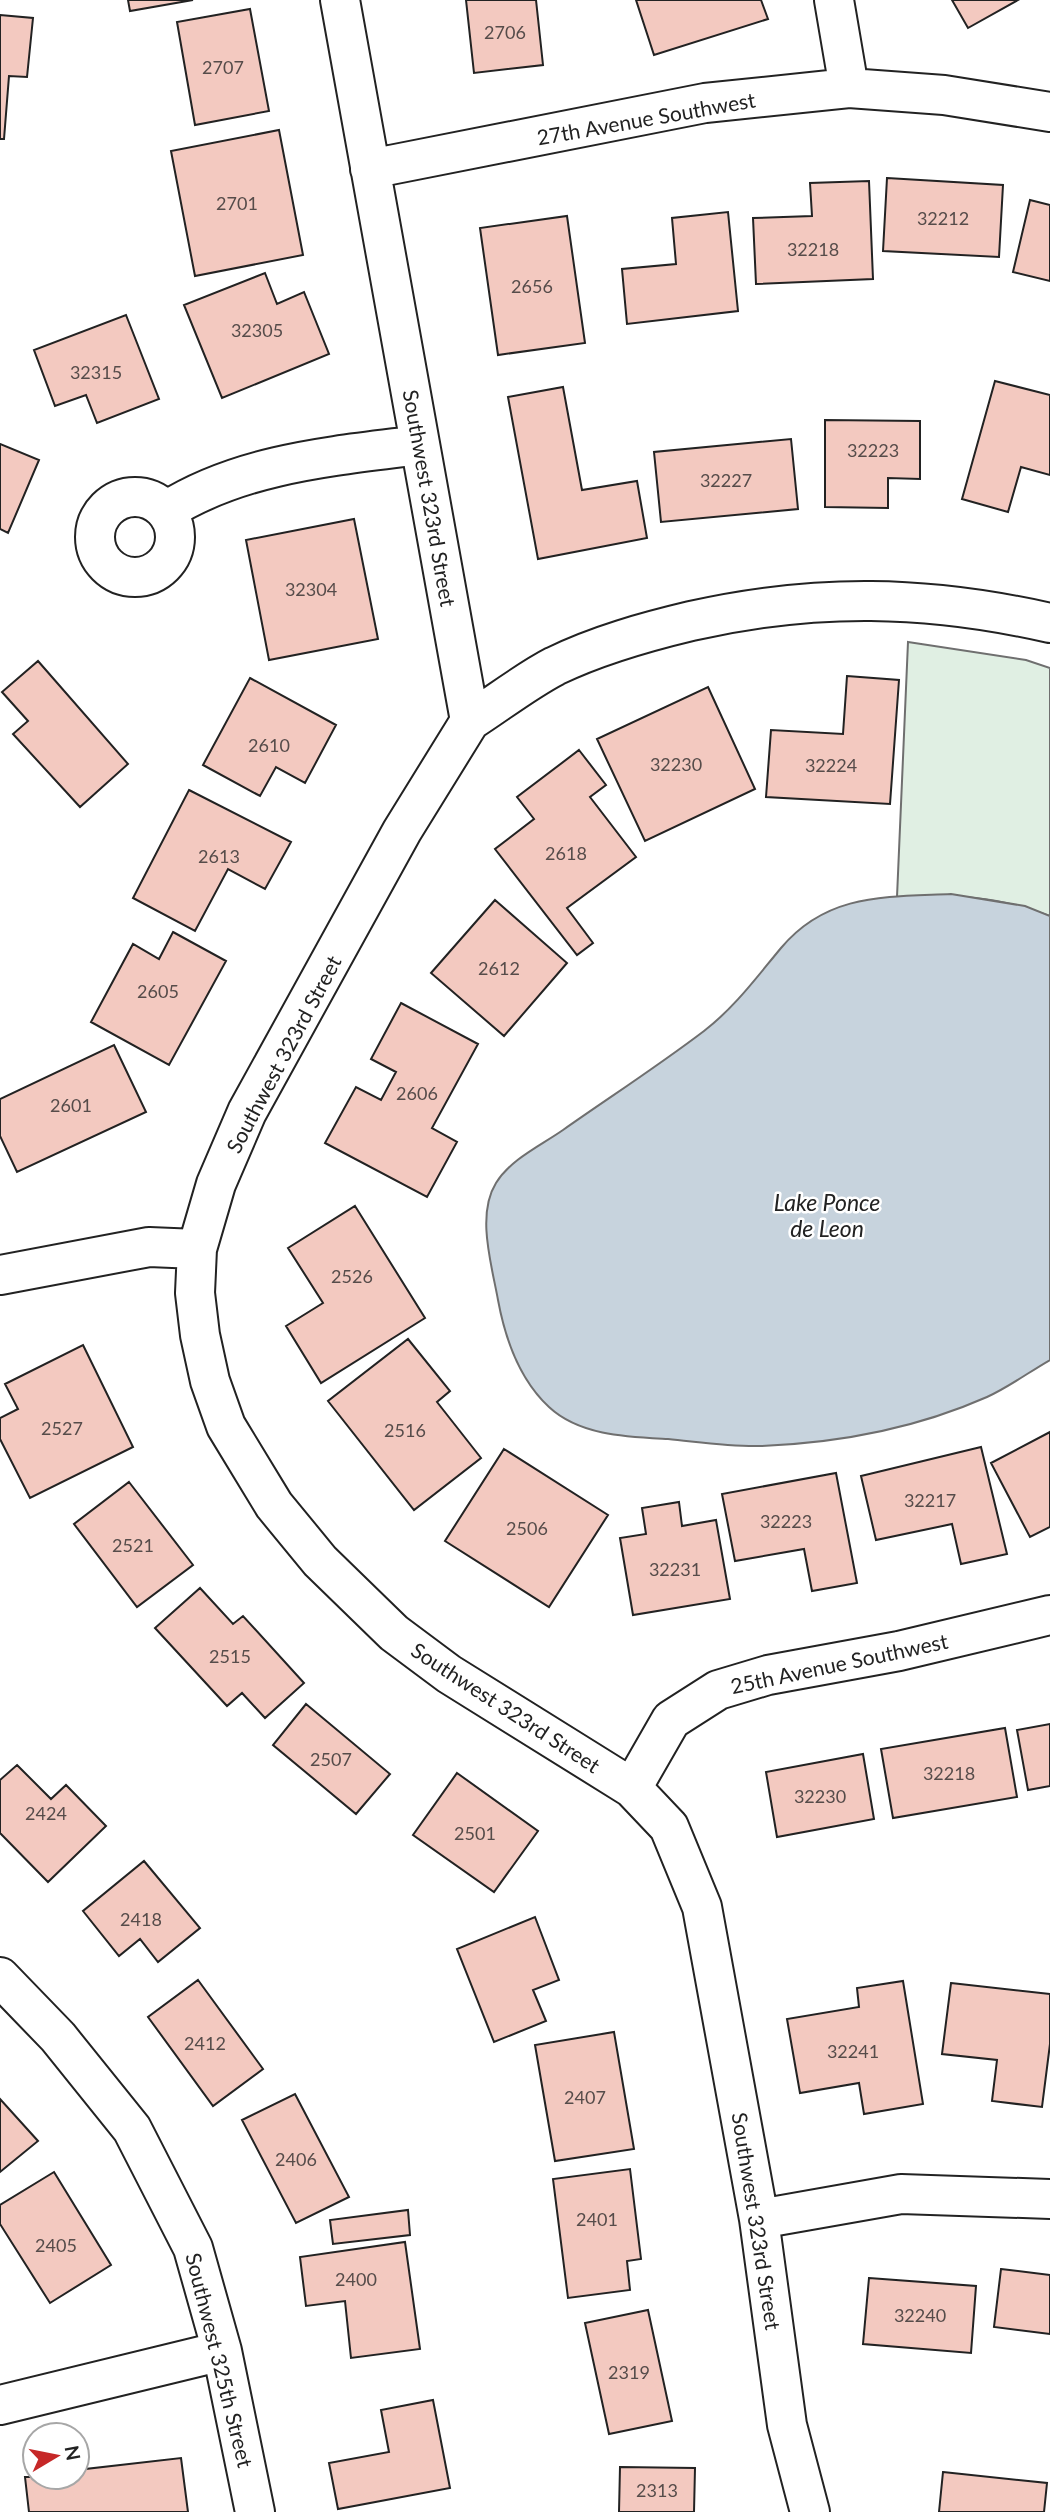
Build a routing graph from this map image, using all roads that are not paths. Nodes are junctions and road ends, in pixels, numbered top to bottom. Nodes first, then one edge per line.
1 (340, 0) edge
2 (834, 0) edge
3 (849, 88) junction
4 (1050, 112) edge
5 (370, 169) junction
6 (420, 445) junction
7 (166, 511) dead end
8 (1050, 623) edge
9 (470, 721) junction
10 (197, 1249) junction
11 (0, 1275) edge
12 (1050, 1615) edge
13 (632, 1788) junction
14 (0, 1977) edge
15 (1050, 2199) edge
16 (759, 2219) junction
17 (222, 2351) junction
18 (0, 2405) edge
19 (255, 2512) edge
20 (810, 2512) edge

1 - 5 street, Southwest 323rd Street
2 - 3 street
3 - 4 street, 27th Avenue Southwest
3 - 5 street, 27th Avenue Southwest
5 - 6 street, Southwest 323rd Street
6 - 7 street
6 - 9 street, Southwest 323rd Street
8 - 9 street
9 - 10 street, Southwest 323rd Street
10 - 11 street
10 - 13 street, Southwest 323rd Street
12 - 13 street, 25th Avenue Southwest
13 - 16 street, Southwest 323rd Street
14 - 17 street, Southwest 325th Street
15 - 16 street
16 - 20 street, Southwest 323rd Street
17 - 18 street
17 - 19 street, Southwest 325th Street

